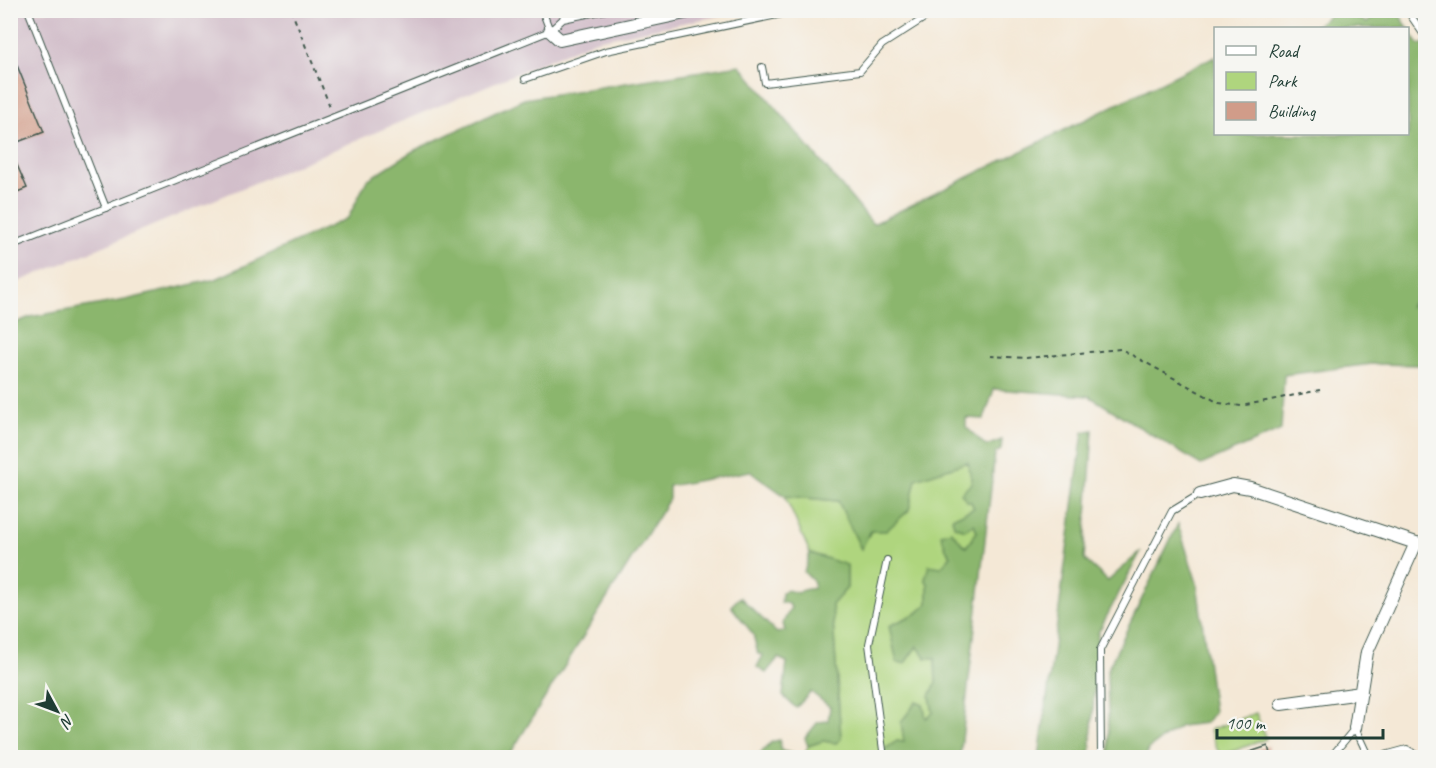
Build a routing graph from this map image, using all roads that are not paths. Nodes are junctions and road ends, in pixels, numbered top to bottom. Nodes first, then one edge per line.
1 (28, 10) edge
2 (542, 10) edge
3 (565, 10) edge
4 (606, 10) edge
5 (699, 10) edge
6 (801, 10) edge
7 (937, 10) edge
8 (1407, 10) edge
9 (562, 19) junction
10 (550, 31) junction
11 (1425, 38) edge
12 (762, 68) dead end
13 (525, 79) dead end
14 (106, 208) junction
15 (10, 246) edge
16 (1200, 494) joint
17 (1421, 544) edge
18 (887, 560) dead end
19 (1361, 693) junction
20 (1281, 704) dead end
21 (1355, 728) junction
22 (884, 758) edge
23 (1101, 758) edge
24 (1330, 758) edge
25 (1371, 758) edge
26 (1421, 758) edge

1 - 14 lane
2 - 10 lane
3 - 9 lane
4 - 9 lane
5 - 10 street
6 - 13 lane
7 - 12 lane
8 - 11 lane
9 - 10 lane
10 - 14 lane
14 - 15 lane
16 - 17 street
16 - 23 lane
17 - 19 street
18 - 22 lane
19 - 20 street
19 - 21 street
21 - 24 lane
21 - 25 lane
25 - 26 lane

